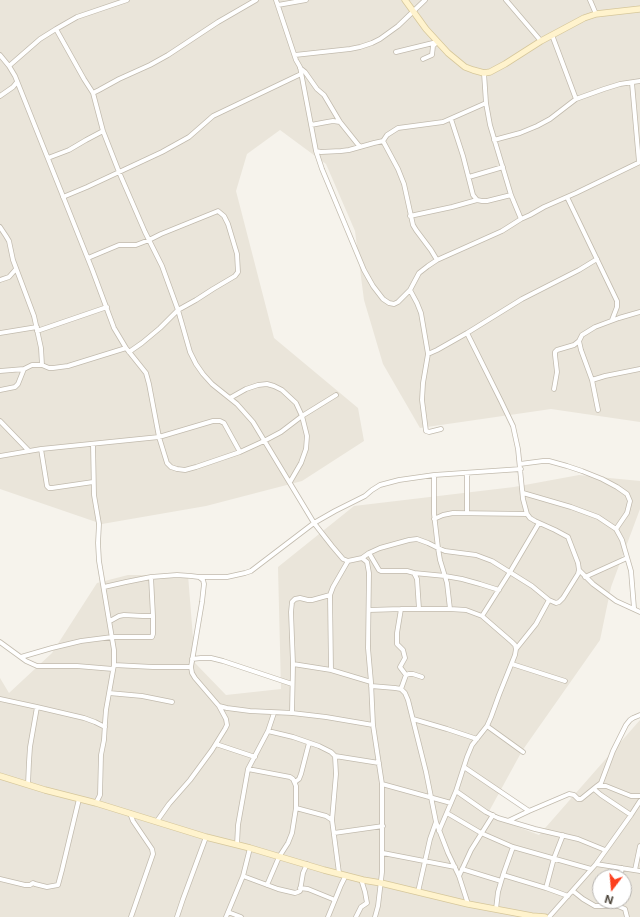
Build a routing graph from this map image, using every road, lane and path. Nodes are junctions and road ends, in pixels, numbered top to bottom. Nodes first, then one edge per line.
1 (127, 0) edge
2 (256, 0) edge
3 (306, 0) edge
4 (405, 0) edge
5 (425, 0) edge
6 (506, 0) edge
7 (590, 0) edge
8 (277, 2) edge
9 (640, 9) edge
10 (413, 11) junction
11 (596, 14) junction
12 (56, 28) junction
13 (552, 35) junction
14 (541, 41) junction
15 (437, 42) junction
16 (396, 52) dead end
17 (0, 55) edge
18 (295, 55) junction
19 (423, 59) dead end
20 (9, 66) junction
21 (300, 68) junction
22 (484, 73) junction
23 (301, 74) junction
24 (640, 81) edge
25 (17, 82) junction
26 (632, 82) junction
27 (93, 93) junction
28 (0, 96) edge
29 (576, 99) junction
30 (486, 103) junction
31 (451, 119) junction
32 (340, 122) junction
33 (311, 125) junction
34 (103, 131) junction
35 (494, 140) junction
36 (383, 141) junction
37 (360, 147) junction
38 (316, 151) junction
39 (48, 158) junction
40 (639, 162) edge
41 (503, 167) junction
42 (119, 172) junction
43 (469, 177) junction
44 (511, 195) junction
45 (63, 197) junction
46 (567, 197) junction
47 (478, 200) junction
48 (410, 216) junction
49 (521, 219) junction
50 (0, 227) edge
51 (149, 240) junction
52 (88, 258) junction
53 (597, 258) junction
54 (437, 260) junction
55 (16, 268) junction
56 (1, 279) edge
57 (0, 284) edge
58 (410, 290) junction
59 (107, 308) junction
60 (178, 310) junction
61 (640, 312) edge
62 (612, 320) junction
63 (37, 329) junction
64 (0, 333) edge
65 (467, 333) junction
66 (579, 341) junction
67 (127, 350) junction
68 (428, 354) junction
69 (42, 365) junction
70 (640, 368) edge
71 (24, 369) junction
72 (0, 371) edge
73 (592, 380) junction
74 (554, 389) dead end
75 (0, 390) edge
76 (336, 395) dead end
77 (230, 398) junction
78 (598, 410) dead end
79 (302, 416) junction
80 (0, 421) edge
81 (441, 429) dead end
82 (158, 437) junction
83 (264, 441) junction
84 (92, 444) junction
85 (41, 450) junction
86 (29, 451) junction
87 (240, 452) junction
88 (0, 456) edge
89 (521, 467) junction
90 (467, 473) junction
91 (434, 475) junction
92 (93, 482) junction
93 (290, 482) junction
94 (523, 493) junction
95 (467, 513) junction
96 (527, 514) junction
97 (434, 519) junction
98 (314, 523) junction
99 (538, 523) junction
100 (616, 529) junction
101 (438, 548) junction
102 (369, 553) junction
103 (362, 558) junction
104 (627, 558) junction
105 (348, 561) junction
106 (579, 570) junction
107 (510, 572) junction
108 (414, 573) junction
109 (445, 576) junction
110 (151, 577) junction
111 (199, 577) junction
112 (585, 577) junction
113 (104, 587) junction
114 (499, 590) junction
115 (330, 595) junction
116 (549, 600) junction
117 (634, 608) junction
118 (400, 609) junction
119 (419, 609) junction
120 (450, 609) junction
121 (369, 610) junction
122 (640, 612) edge
123 (153, 616) junction
124 (482, 616) junction
125 (110, 621) junction
126 (112, 637) junction
127 (0, 642) edge
128 (516, 649) junction
129 (21, 657) junction
130 (192, 659) junction
131 (293, 664) junction
132 (512, 664) junction
133 (114, 667) junction
134 (191, 667) junction
135 (331, 670) junction
136 (406, 675) junction
137 (422, 677) dead end
138 (565, 681) dead end
139 (292, 684) junction
140 (371, 684) junction
141 (401, 689) junction
142 (109, 693) junction
143 (0, 699) edge
144 (172, 702) dead end
145 (219, 706) junction
146 (37, 707) junction
147 (274, 713) junction
148 (292, 713) junction
149 (640, 715) edge
150 (412, 719) junction
151 (372, 725) junction
152 (487, 726) junction
153 (104, 727) junction
154 (268, 731) junction
155 (477, 739) junction
156 (309, 743) junction
157 (216, 744) junction
158 (524, 752) dead end
159 (336, 756) junction
160 (254, 757) junction
161 (379, 763) junction
162 (464, 767) junction
163 (248, 769) junction
164 (0, 776) edge
165 (295, 782) junction
166 (28, 784) junction
167 (382, 784) junction
168 (596, 788) junction
169 (456, 791) junction
170 (640, 796) edge
171 (431, 797) junction
172 (79, 799) junction
173 (96, 803) junction
174 (451, 803) junction
175 (639, 805) edge
176 (296, 808) junction
177 (529, 811) junction
178 (447, 813) junction
179 (130, 814) junction
180 (493, 815) junction
181 (631, 816) junction
182 (332, 820) junction
183 (157, 821) junction
184 (508, 821) junction
185 (436, 822) junction
186 (382, 826) junction
187 (439, 832) junction
188 (334, 833) junction
189 (481, 833) junction
190 (563, 835) junction
191 (206, 837) junction
192 (237, 844) junction
193 (640, 846) edge
194 (513, 847) junction
195 (250, 848) junction
196 (606, 850) junction
197 (383, 853) junction
198 (279, 856) junction
199 (554, 858) junction
200 (425, 861) junction
201 (307, 864) junction
202 (596, 864) junction
203 (455, 868) junction
204 (622, 868) joint
205 (462, 869) junction
206 (591, 869) junction
207 (638, 871) edge
208 (339, 873) junction
209 (346, 875) junction
210 (503, 875) junction
211 (243, 876) junction
212 (459, 876) junction
213 (0, 879) edge
214 (360, 880) junction
215 (501, 881) junction
216 (381, 883) junction
217 (267, 885) junction
218 (300, 888) junction
219 (546, 888) junction
220 (573, 891) junction
221 (418, 892) junction
222 (568, 896) junction
223 (335, 900) junction
224 (468, 904) junction
225 (592, 904) edge
226 (496, 910) junction
227 (507, 914) edge
228 (227, 915) edge
229 (531, 916) edge
230 (131, 917) edge
231 (177, 917) edge
232 (241, 917) edge
233 (328, 917) edge
234 (356, 917) edge
235 (375, 917) edge
236 (545, 917) edge
237 (549, 917) edge

1 - 12 street
2 - 27 street
3 - 8 street
4 - 10 street
5 - 10 street
6 - 14 street
7 - 11 street
8 - 18 street
9 - 11 street
10 - 15 street
10 - 18 street
11 - 13 street
12 - 20 street
12 - 27 street
13 - 14 street
13 - 29 street
14 - 22 street
15 - 16 street
15 - 19 street
15 - 22 street
17 - 20 street
18 - 21 street
20 - 25 street
21 - 23 street
21 - 32 street
22 - 30 street
23 - 33 street
23 - 42 street
24 - 26 street
25 - 28 street
25 - 39 street
26 - 29 street
26 - 40 street
27 - 34 street
29 - 35 street
30 - 31 street
30 - 35 street
31 - 36 street
31 - 43 street
32 - 33 street
32 - 37 street
33 - 38 street
34 - 39 street
34 - 42 street
35 - 41 street
36 - 37 street
36 - 48 street
37 - 38 street
38 - 58 street
39 - 45 street
40 - 46 street
41 - 43 street
41 - 44 street
42 - 45 street
42 - 51 street
43 - 47 street
44 - 47 street
44 - 49 street
45 - 52 street
46 - 49 street
46 - 53 street
47 - 48 street
48 - 54 street
49 - 54 street
50 - 55 street
51 - 52 street
51 - 60 street
51 - 60 street
52 - 59 street
53 - 62 street
53 - 65 street
54 - 58 street
55 - 56 street
55 - 63 street
56 - 57 street
58 - 68 street
59 - 63 street
59 - 67 street
60 - 67 street
60 - 77 street
61 - 62 street
62 - 66 street
63 - 64 street
63 - 69 street
65 - 68 street
65 - 89 street
66 - 73 street
66 - 74 street
67 - 69 street
67 - 82 street
68 - 81 street
69 - 71 street
70 - 73 street
71 - 72 street
71 - 75 street
73 - 78 street
76 - 79 street
77 - 79 street
77 - 83 street
79 - 83 street
79 - 93 street
80 - 86 street
82 - 84 street
82 - 87 street
82 - 87 street
83 - 87 street
83 - 93 street
84 - 85 street
84 - 92 street
85 - 86 street
85 - 92 street
86 - 88 street
89 - 90 street
89 - 94 street
89 - 100 street
90 - 91 street
90 - 95 street
91 - 97 street
91 - 98 street
92 - 113 street
93 - 98 street
94 - 96 street
94 - 100 street
95 - 96 street
95 - 97 street
96 - 99 street
97 - 101 street
98 - 105 street
98 - 111 street
99 - 106 street
99 - 107 street
100 - 104 street
101 - 102 street
101 - 107 street
101 - 109 street
102 - 103 street
102 - 108 street
103 - 105 street
103 - 121 street
104 - 112 street
104 - 117 street
105 - 115 street
106 - 112 street
106 - 116 street
107 - 114 street
107 - 116 street
108 - 109 street
108 - 119 street
109 - 114 street
109 - 120 street
110 - 111 street
110 - 113 street
110 - 123 street
111 - 130 street
112 - 117 street
113 - 125 street
114 - 124 street
115 - 131 street
115 - 135 street
116 - 128 street
117 - 122 street
118 - 119 street
118 - 121 street
118 - 136 street
119 - 120 street
120 - 124 street
121 - 140 street
123 - 125 street
123 - 126 street
124 - 128 street
125 - 126 street
126 - 129 street
126 - 133 street
127 - 129 street
128 - 132 street
129 - 133 street
130 - 134 street
130 - 139 street
131 - 135 street
131 - 139 street
132 - 138 street
132 - 152 street
133 - 134 street
133 - 142 street
134 - 145 street
135 - 140 street
136 - 137 street
136 - 141 street
139 - 148 street
140 - 141 street
140 - 151 street
141 - 150 street
142 - 144 street
142 - 153 street
143 - 146 street
145 - 147 street
145 - 157 street
146 - 153 street
146 - 166 street
147 - 148 street
147 - 154 street
148 - 151 street
149 - 168 street
150 - 155 street
150 - 171 street
151 - 161 street
152 - 155 street
152 - 158 street
153 - 173 street
154 - 156 street
154 - 160 street
155 - 162 street
156 - 159 street
156 - 165 street
157 - 160 street
157 - 183 street
159 - 161 street
159 - 182 street
160 - 163 street
161 - 167 street
162 - 169 street
162 - 177 street
163 - 165 street
163 - 192 street
164 - 166 street
165 - 176 street
166 - 172 street
167 - 171 street
167 - 186 street
168 - 170 street
168 - 177 street
168 - 181 street
169 - 174 street
169 - 180 street
171 - 174 street
171 - 185 street
172 - 173 street
172 - 213 street
173 - 179 street
174 - 178 street
175 - 181 street
176 - 182 street
176 - 198 street
177 - 184 street
178 - 187 street
178 - 189 street
179 - 183 street
179 - 230 street
180 - 184 street
180 - 189 street
181 - 196 street
182 - 188 street
183 - 191 street
184 - 190 street
185 - 187 street
185 - 200 street
186 - 188 street
186 - 197 street
187 - 203 street
188 - 208 street
189 - 194 street
189 - 205 street
190 - 196 street
190 - 199 street
191 - 192 street
191 - 231 street
192 - 195 street
193 - 207 street
194 - 199 street
194 - 210 street
195 - 198 street
195 - 211 street
196 - 202 street
197 - 200 street
197 - 216 street
198 - 201 street
198 - 217 street
199 - 206 street
199 - 219 street
200 - 203 street
200 - 221 street
201 - 208 street
201 - 218 street
202 - 204 street
202 - 206 street
203 - 212 street
204 - 207 street
205 - 212 street
205 - 215 street
206 - 220 street
208 - 209 street
209 - 214 street
209 - 223 street
210 - 215 street
210 - 219 street
211 - 217 street
211 - 228 street
212 - 224 street
214 - 216 street
214 - 234 street
215 - 226 street
216 - 221 street
216 - 235 street
217 - 218 street
218 - 223 street
219 - 222 street
220 - 222 street
220 - 225 street
221 - 224 street
222 - 237 street
223 - 233 street
224 - 226 street
226 - 227 street
227 - 229 street
228 - 232 street
229 - 236 street

